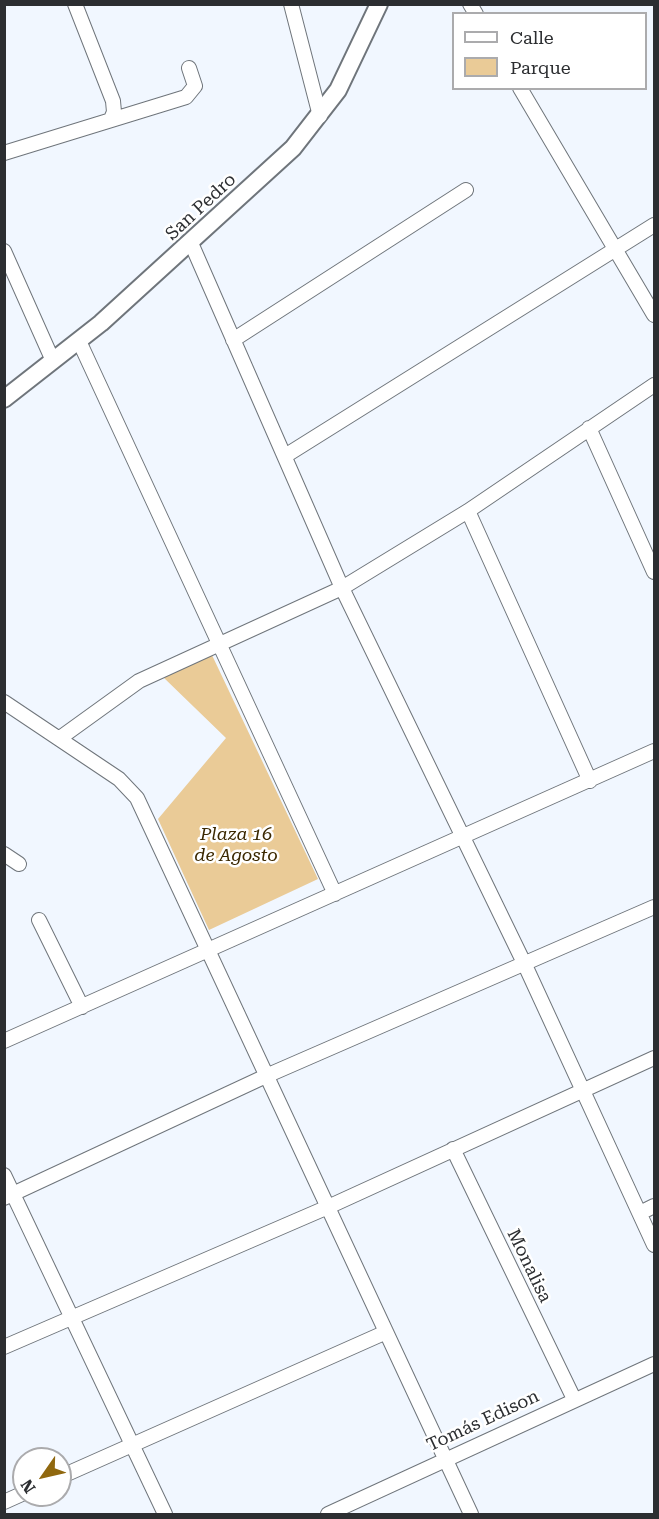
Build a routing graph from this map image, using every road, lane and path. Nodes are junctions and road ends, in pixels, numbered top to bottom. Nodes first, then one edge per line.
1 (75, 4) edge
2 (291, 4) edge
3 (379, 4) edge
4 (189, 68) dead end
5 (521, 90) edge
6 (320, 116) junction
7 (111, 119) junction
8 (4, 153) edge
9 (466, 190) dead end
10 (654, 225) edge
11 (191, 243) junction
12 (615, 249) junction
13 (4, 251) edge
14 (654, 315) edge
15 (233, 340) junction
16 (79, 341) junction
17 (53, 361) junction
18 (654, 386) edge
19 (4, 399) edge
20 (589, 428) junction
21 (285, 456) junction
22 (468, 511) junction
23 (654, 572) edge
24 (342, 588) junction
25 (218, 643) junction
26 (4, 702) edge
27 (60, 738) junction
28 (654, 751) edge
29 (590, 781) junction
30 (462, 838) junction
31 (4, 854) edge
32 (20, 864) dead end
33 (335, 894) junction
34 (654, 907) edge
35 (39, 920) dead end
36 (207, 949) junction
37 (525, 965) junction
38 (82, 1007) junction
39 (4, 1041) edge
40 (654, 1058) edge
41 (266, 1076) junction
42 (581, 1091) junction
43 (453, 1149) junction
44 (4, 1175) edge
45 (9, 1196) edge
46 (327, 1206) junction
47 (654, 1206) edge
48 (640, 1213) junction
49 (654, 1245) edge
50 (72, 1318) junction
51 (384, 1333) junction
52 (4, 1347) edge
53 (654, 1364) edge
54 (574, 1399) junction
55 (132, 1445) junction
56 (446, 1458) junction
57 (72, 1472) edge
58 (165, 1515) edge
59 (328, 1515) edge
60 (471, 1515) edge

1 - 7 street
2 - 6 street
3 - 6 main road, San Pedro
4 - 7 street
5 - 12 street
6 - 11 main road, San Pedro
7 - 8 street
9 - 15 street
10 - 12 street
11 - 15 street
11 - 16 main road, San Pedro
12 - 14 street
12 - 21 street
13 - 17 street
15 - 21 street
16 - 17 main road, San Pedro
16 - 25 street
17 - 19 main road, San Pedro
18 - 20 street
20 - 22 street
20 - 23 street
21 - 24 street
22 - 24 street
22 - 29 street
24 - 25 street
24 - 30 street
25 - 27 street
25 - 33 street
26 - 27 street
27 - 36 street
28 - 29 street
29 - 30 street
30 - 33 street
30 - 37 street
31 - 32 street
33 - 36 street
34 - 37 street
35 - 38 street
36 - 38 street
36 - 41 street
37 - 41 street
37 - 42 street
38 - 39 street
40 - 42 street
41 - 45 street
41 - 46 street
42 - 43 street
42 - 48 street
43 - 46 street
43 - 54 street, Monalisa
44 - 45 street
45 - 50 street
46 - 50 street
46 - 51 street
47 - 48 street
48 - 49 street
50 - 52 street
50 - 55 street
51 - 55 street
51 - 56 street
53 - 54 street, Tomás Edison
54 - 56 street, Tomás Edison
55 - 57 street
55 - 58 street
56 - 59 street, Tomás Edison
56 - 60 street

